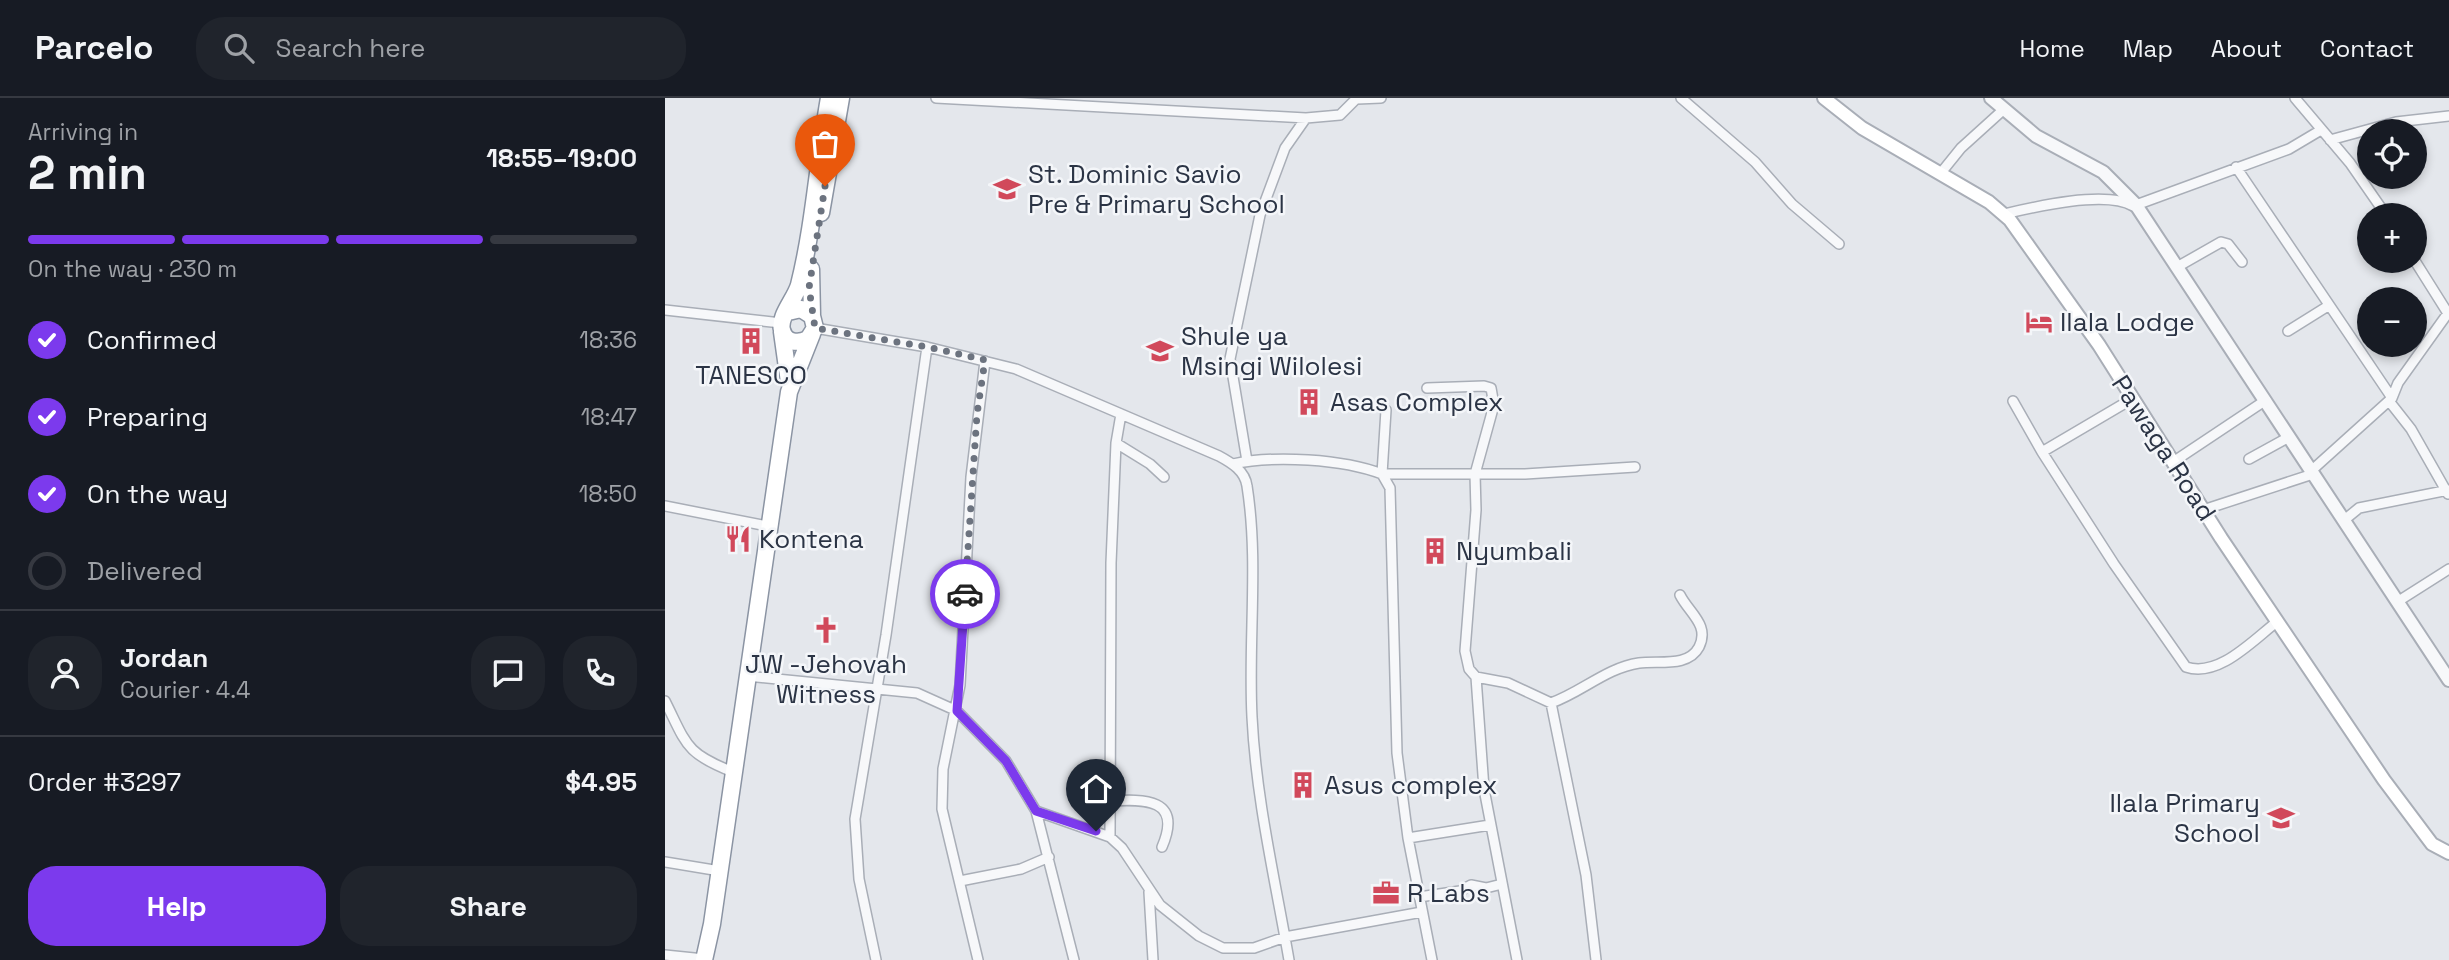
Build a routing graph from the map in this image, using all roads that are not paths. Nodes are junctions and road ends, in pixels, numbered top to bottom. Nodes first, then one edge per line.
1 (829, 98) edge
2 (841, 98) edge
3 (936, 98) edge
4 (1357, 98) edge
5 (1381, 98) edge
6 (1681, 98) edge
7 (1824, 98) edge
8 (1991, 98) edge
9 (2295, 98) edge
10 (955, 99) edge
11 (2003, 110) junction
12 (2449, 116) edge
13 (1306, 118) junction
14 (2321, 130) junction
15 (2330, 140) junction
16 (2236, 167) junction
17 (1940, 174) junction
18 (2378, 203) edge
19 (2137, 207) junction
20 (2004, 214) junction
21 (1839, 244) dead end
22 (2242, 261) dead end
23 (2177, 267) junction
24 (2422, 273) edge
25 (2328, 306) junction
26 (665, 310) edge
27 (2449, 314) edge
28 (784, 322) junction
29 (813, 326) junction
30 (2288, 331) dead end
31 (927, 347) junction
32 (985, 360) junction
33 (1427, 388) dead end
34 (789, 392) junction
35 (2131, 399) junction
36 (2391, 400) junction
37 (2013, 401) dead end
38 (2266, 401) junction
39 (1385, 410) dead end
40 (1121, 414) junction
41 (2289, 437) junction
42 (1116, 443) junction
43 (2042, 452) junction
44 (2249, 459) dead end
45 (1247, 461) junction
46 (2173, 462) junction
47 (1233, 464) junction
48 (1635, 467) dead end
49 (2312, 473) junction
50 (1382, 474) junction
51 (1475, 474) junction
52 (1164, 477) dead end
53 (2448, 492) edge
54 (665, 506) edge
55 (2203, 510) junction
56 (2343, 521) junction
57 (768, 526) junction
58 (2449, 569) edge
59 (1680, 596) dead end
60 (2397, 603) junction
61 (2278, 621) junction
62 (747, 676) junction
63 (1476, 677) junction
64 (2449, 680) edge
65 (877, 688) junction
66 (665, 701) edge
67 (1551, 703) junction
68 (957, 711) junction
69 (733, 772) junction
70 (1110, 801) junction
71 (1036, 811) junction
72 (1490, 825) junction
73 (1110, 837) junction
74 (1408, 838) junction
75 (1162, 846) dead end
76 (2449, 853) edge
77 (1049, 857) junction
78 (665, 862) edge
79 (720, 871) junction
80 (960, 881) junction
81 (1502, 884) junction
82 (1149, 892) junction
83 (1419, 897) junction
84 (1422, 912) junction
85 (1285, 937) junction
86 (665, 955) edge
87 (681, 958) edge
88 (704, 959) edge
89 (876, 960) edge
90 (978, 960) edge
91 (1074, 960) edge
92 (1153, 960) edge
93 (1289, 960) edge
94 (1432, 960) edge
95 (1517, 960) edge
96 (1596, 960) edge

1 - 28 highway
2 - 29 highway
3 - 10 street
4 - 5 street
4 - 13 street
6 - 21 street
7 - 17 main road, Pawaga Road
8 - 11 street
9 - 14 street
10 - 13 street
11 - 17 street
11 - 19 street
12 - 15 street
13 - 45 street
14 - 15 street
14 - 16 street
15 - 18 street
16 - 19 street
16 - 25 street
17 - 20 main road, Pawaga Road
19 - 20 street
19 - 23 street
20 - 35 main road, Pawaga Road
22 - 23 street
23 - 38 street
24 - 27 street
25 - 30 street
25 - 36 street
26 - 28 street
27 - 36 street
28 - 29 highway
28 - 29 highway
28 - 34 highway
29 - 31 street
29 - 34 highway
31 - 32 street
31 - 65 street
32 - 40 street
32 - 68 street
33 - 51 street
34 - 57 highway
35 - 43 street
35 - 46 main road, Pawaga Road
36 - 49 street
36 - 53 street
37 - 43 street
38 - 41 street
38 - 46 street
39 - 50 street
40 - 42 street
40 - 47 street
41 - 44 street
41 - 49 street
42 - 52 street
42 - 70 street
43 - 61 street
45 - 47 street
45 - 50 street
46 - 55 main road, Pawaga Road
47 - 85 street
48 - 51 street
49 - 55 street
49 - 56 street
50 - 51 street
50 - 74 street
51 - 63 street
53 - 56 street
54 - 57 street
55 - 61 main road, Pawaga Road
56 - 60 street
57 - 62 highway
58 - 60 street
59 - 67 street
60 - 64 street
61 - 76 main road, Pawaga Road
62 - 65 street
62 - 69 highway
63 - 67 street
63 - 72 street
65 - 68 street
65 - 89 street
66 - 69 street
67 - 96 street
68 - 71 street
68 - 80 street
69 - 79 highway
70 - 73 street
70 - 75 street
71 - 73 street
71 - 77 street
72 - 74 street
72 - 81 street
73 - 82 street
74 - 83 street
77 - 80 street
77 - 91 street
78 - 79 street
79 - 88 highway
80 - 90 street
81 - 83 street
81 - 95 street
82 - 85 street
82 - 92 street
83 - 84 street
84 - 85 street
84 - 94 street
85 - 93 street
86 - 87 street
87 - 88 street

